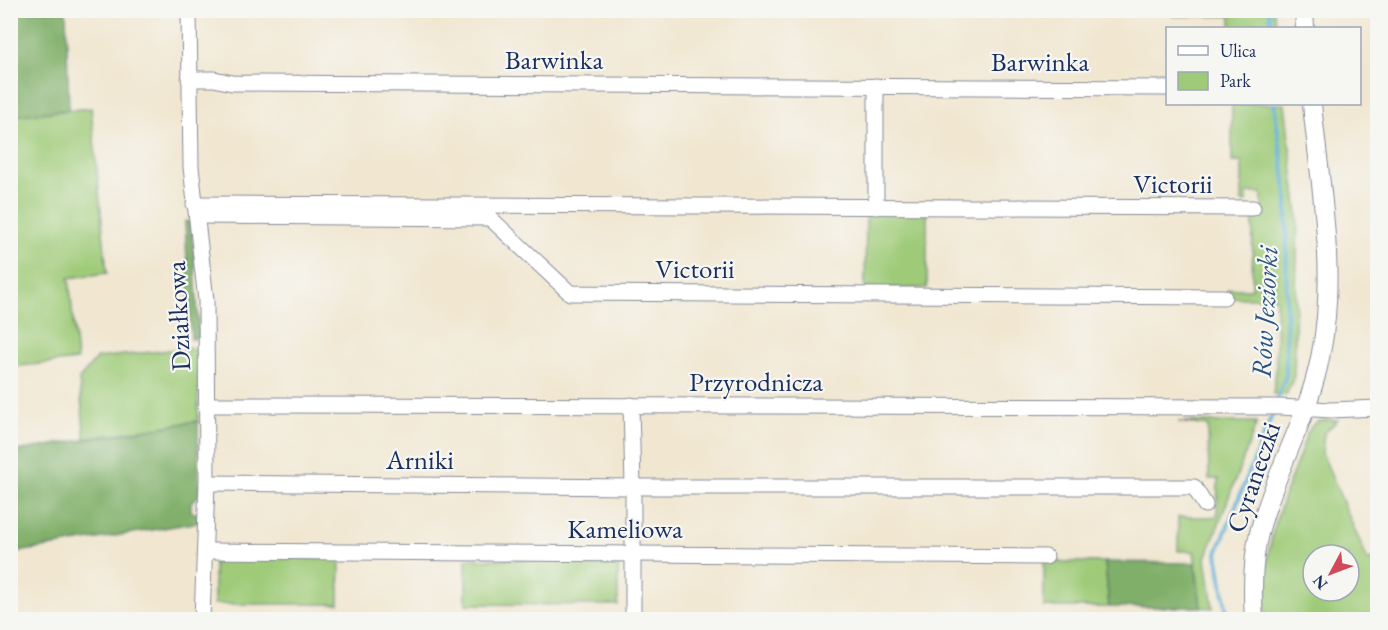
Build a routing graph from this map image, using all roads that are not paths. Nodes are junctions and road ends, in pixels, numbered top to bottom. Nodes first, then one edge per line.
1 (189, 10) edge
2 (1304, 10) edge
3 (1305, 27) edge
4 (189, 84) junction
5 (876, 86) junction
6 (1166, 88) edge
7 (1312, 105) edge
8 (876, 207) junction
9 (1253, 208) dead end
10 (196, 210) junction
11 (1224, 297) dead end
12 (207, 405) junction
13 (631, 405) junction
14 (1377, 408) edge
15 (1305, 410) junction
16 (207, 483) junction
17 (633, 487) junction
18 (1205, 505) dead end
19 (205, 551) junction
20 (633, 554) junction
21 (1046, 557) dead end
22 (202, 620) edge
23 (633, 620) edge
24 (1254, 620) edge

1 - 4 street, Działkowa
2 - 3 street
4 - 5 street, Barwinka
4 - 10 street, Działkowa
5 - 6 street, Barwinka
5 - 8 street
7 - 15 street, Cyraneczki
8 - 9 street, Victorii
8 - 10 street, Victorii
10 - 11 street, Victorii
10 - 12 street, Działkowa
12 - 13 street, Przyrodnicza
12 - 16 street, Działkowa
13 - 15 street, Przyrodnicza
13 - 17 street
14 - 15 street, Przyrodnicza
15 - 24 street, Cyraneczki
16 - 17 street, Arniki
16 - 19 street, Działkowa
17 - 18 street, Arniki
17 - 20 street
19 - 20 street, Kameliowa
19 - 22 street, Działkowa
20 - 21 street, Kameliowa
20 - 23 street

